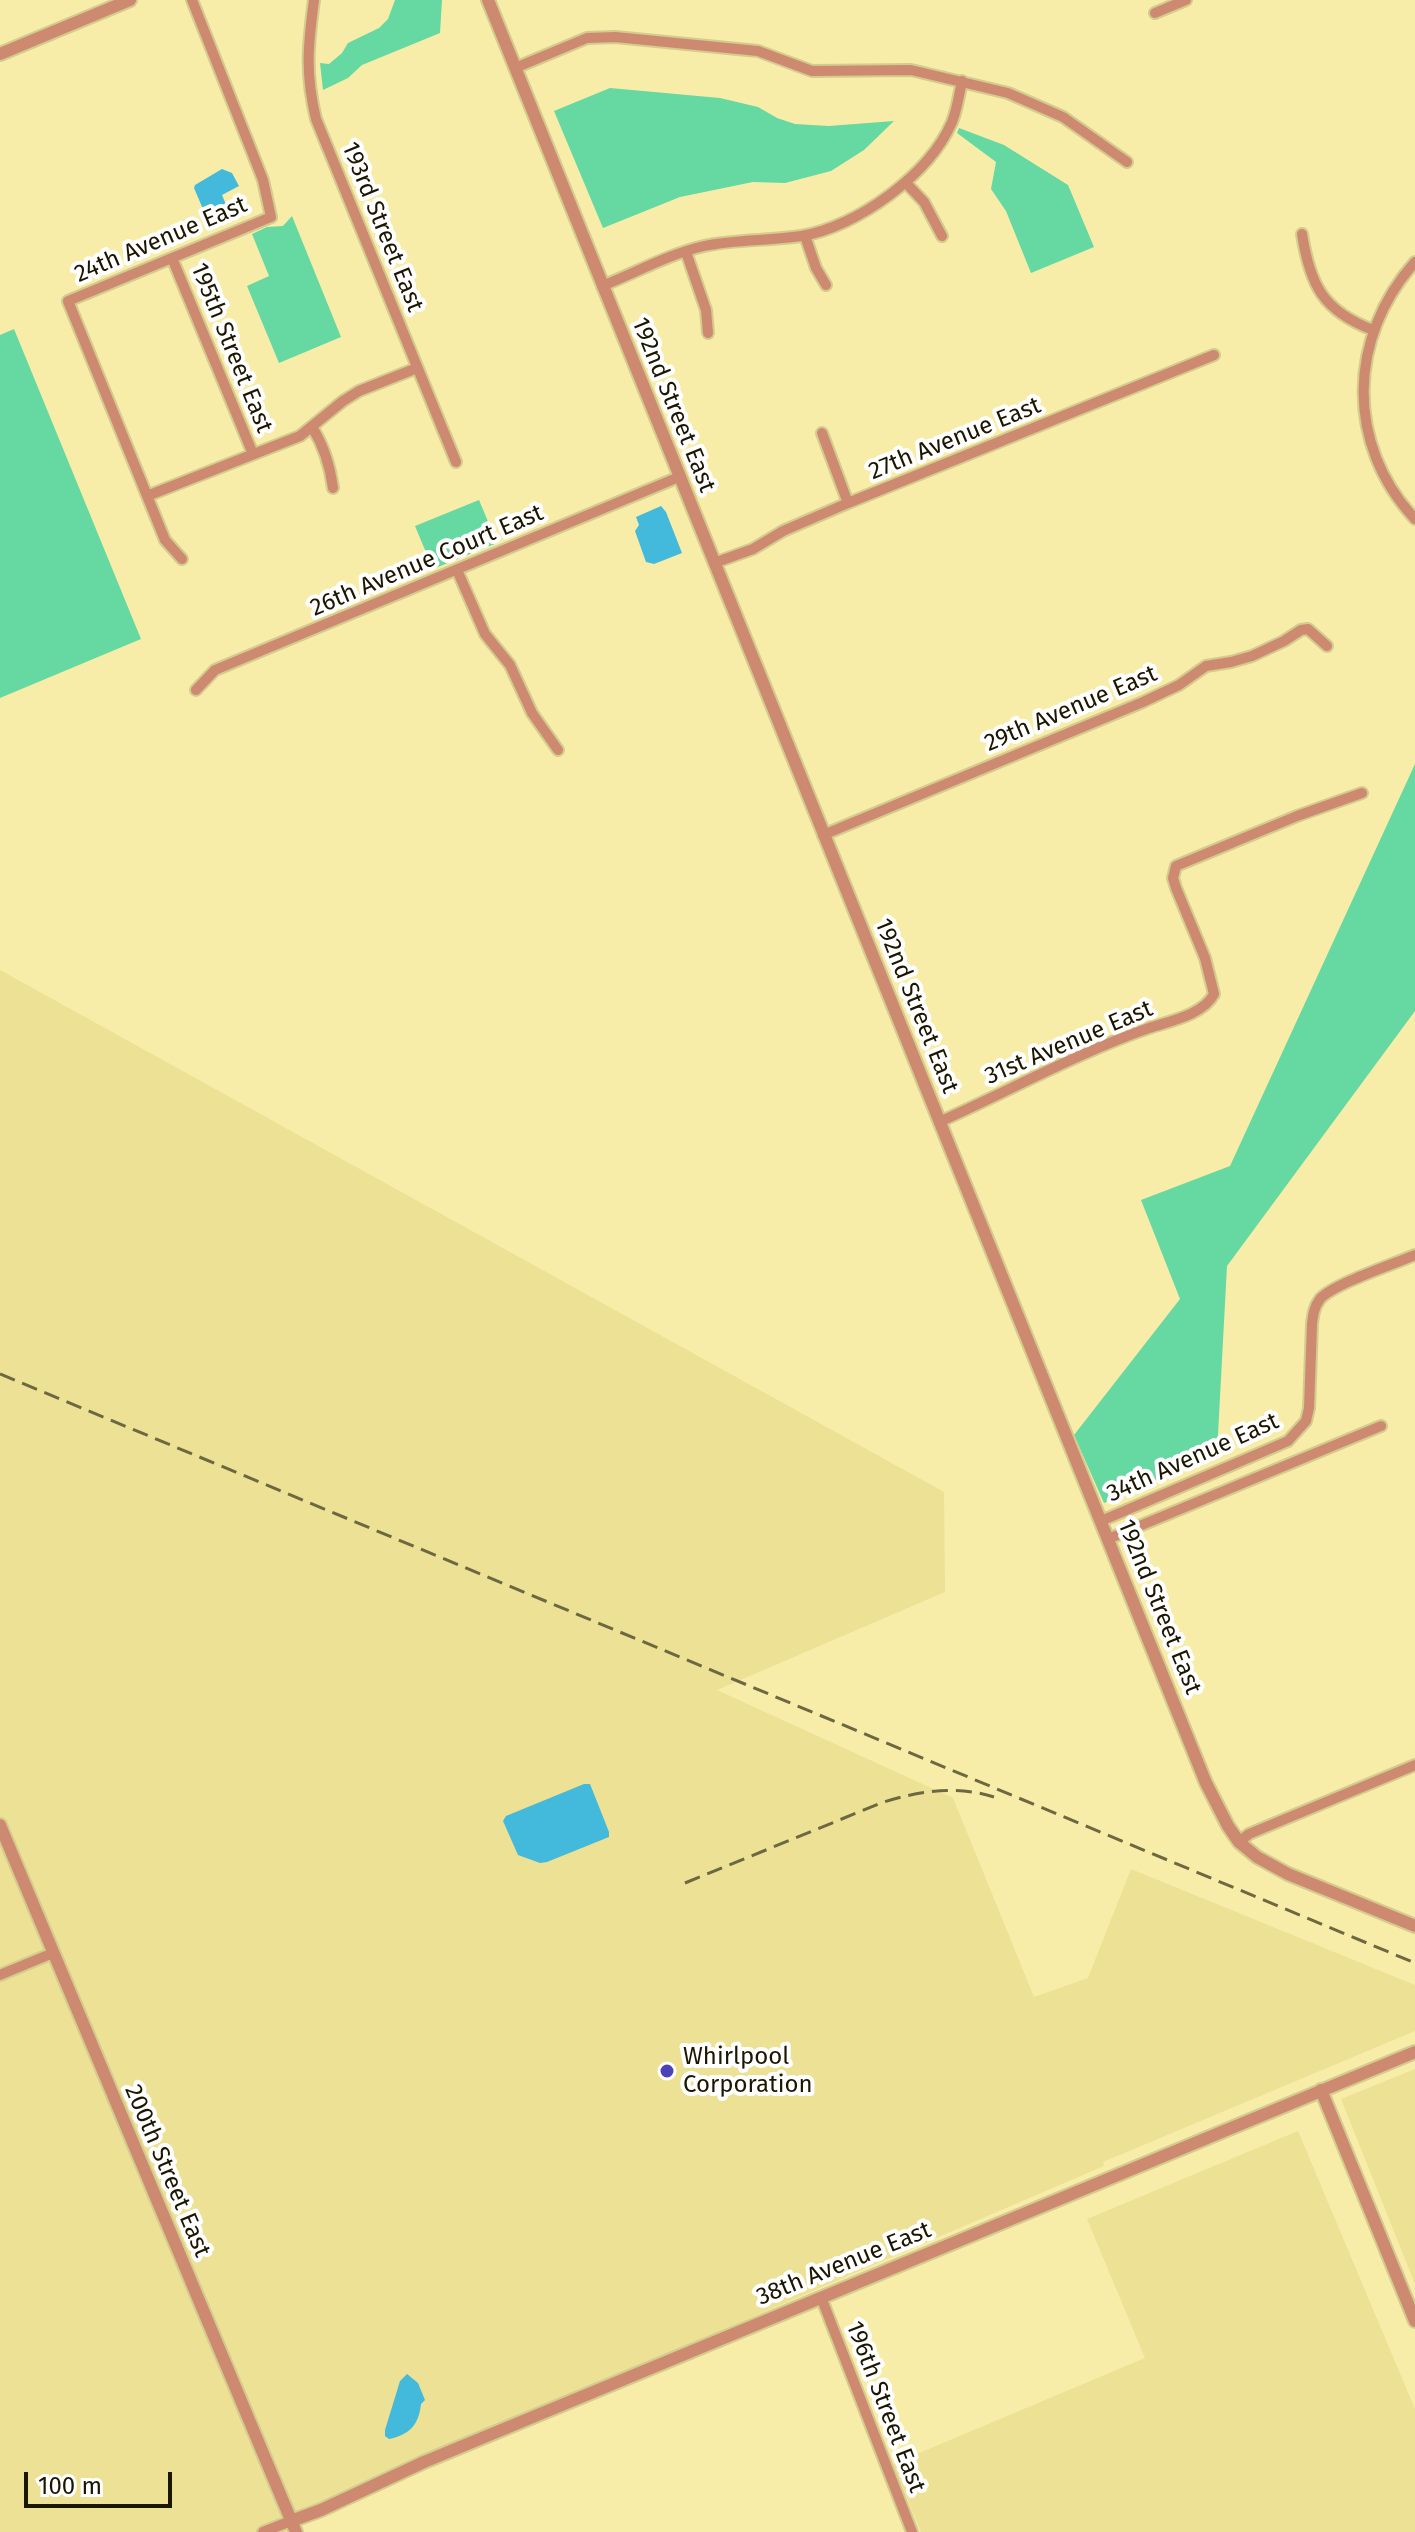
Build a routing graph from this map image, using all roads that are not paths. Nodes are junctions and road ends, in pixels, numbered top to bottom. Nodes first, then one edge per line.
1 (130, 0) edge
2 (192, 0) edge
3 (314, 0) edge
4 (488, 0) edge
5 (1186, 0) edge
6 (1155, 13) dead end
7 (0, 54) edge
8 (515, 68) junction
9 (962, 81) junction
10 (1127, 162) dead end
11 (906, 183) junction
12 (1302, 234) dead end
13 (805, 236) junction
14 (942, 236) dead end
15 (686, 252) junction
16 (172, 258) junction
17 (1415, 262) edge
18 (826, 285) dead end
19 (602, 286) junction
20 (1373, 330) junction
21 (708, 333) dead end
22 (1214, 355) dead end
23 (417, 368) junction
24 (312, 427) junction
25 (822, 433) dead end
26 (253, 454) junction
27 (456, 462) dead end
28 (679, 477) junction
29 (333, 488) dead end
30 (147, 496) junction
31 (848, 503) junction
32 (1415, 519) edge
33 (182, 559) dead end
34 (714, 563) junction
35 (457, 570) junction
36 (1327, 646) dead end
37 (196, 690) dead end
38 (558, 750) dead end
39 (1362, 793) dead end
40 (823, 835) junction
41 (939, 1122) junction
42 (1415, 1255) edge
43 (1381, 1426) dead end
44 (1101, 1521) junction
45 (1108, 1539) junction
46 (1415, 1765) edge
47 (0, 1825) edge
48 (1239, 1842) junction
49 (1415, 1926) edge
50 (53, 1953) junction
51 (0, 1975) edge
52 (1415, 2052) edge
53 (1321, 2090) junction
54 (821, 2297) junction
55 (1415, 2321) edge
56 (293, 2526) edge
57 (263, 2532) edge
58 (912, 2532) edge

1 - 7 street
2 - 16 street, 24th Avenue East
3 - 23 street, 193rd Street East
4 - 8 street, 192nd Street East
5 - 6 street
8 - 9 street
8 - 19 street, 192nd Street East
9 - 10 street
9 - 11 street
11 - 13 street
11 - 14 street
12 - 20 street
13 - 15 street
13 - 18 street
15 - 19 street
15 - 21 street
16 - 26 street, 195th Street East
16 - 30 street, 24th Avenue East
17 - 20 street
19 - 28 street, 192nd Street East
20 - 32 street
22 - 31 street, 27th Avenue East
23 - 24 street
23 - 27 street, 193rd Street East
24 - 26 street
24 - 29 street
25 - 31 street
26 - 30 street
28 - 34 street, 192nd Street East
28 - 35 street, 26th Avenue Court East
30 - 33 street
31 - 34 street, 27th Avenue East
34 - 40 street, 192nd Street East
35 - 37 street, 26th Avenue Court East
35 - 38 street
36 - 40 street, 29th Avenue East
39 - 41 street, 31st Avenue East
40 - 41 street, 192nd Street East
41 - 44 street, 192nd Street East
42 - 44 street, 34th Avenue East
43 - 45 street
44 - 45 street, 192nd Street East
45 - 48 street, 192nd Street East
46 - 48 street
47 - 50 street, 200th Street East
48 - 49 street, 192nd Street East
50 - 51 street
50 - 56 street, 200th Street East
52 - 53 street, 38th Avenue East
53 - 54 street, 38th Avenue East
53 - 55 street
54 - 56 street, 38th Avenue East
54 - 58 street, 196th Street East
56 - 57 street

